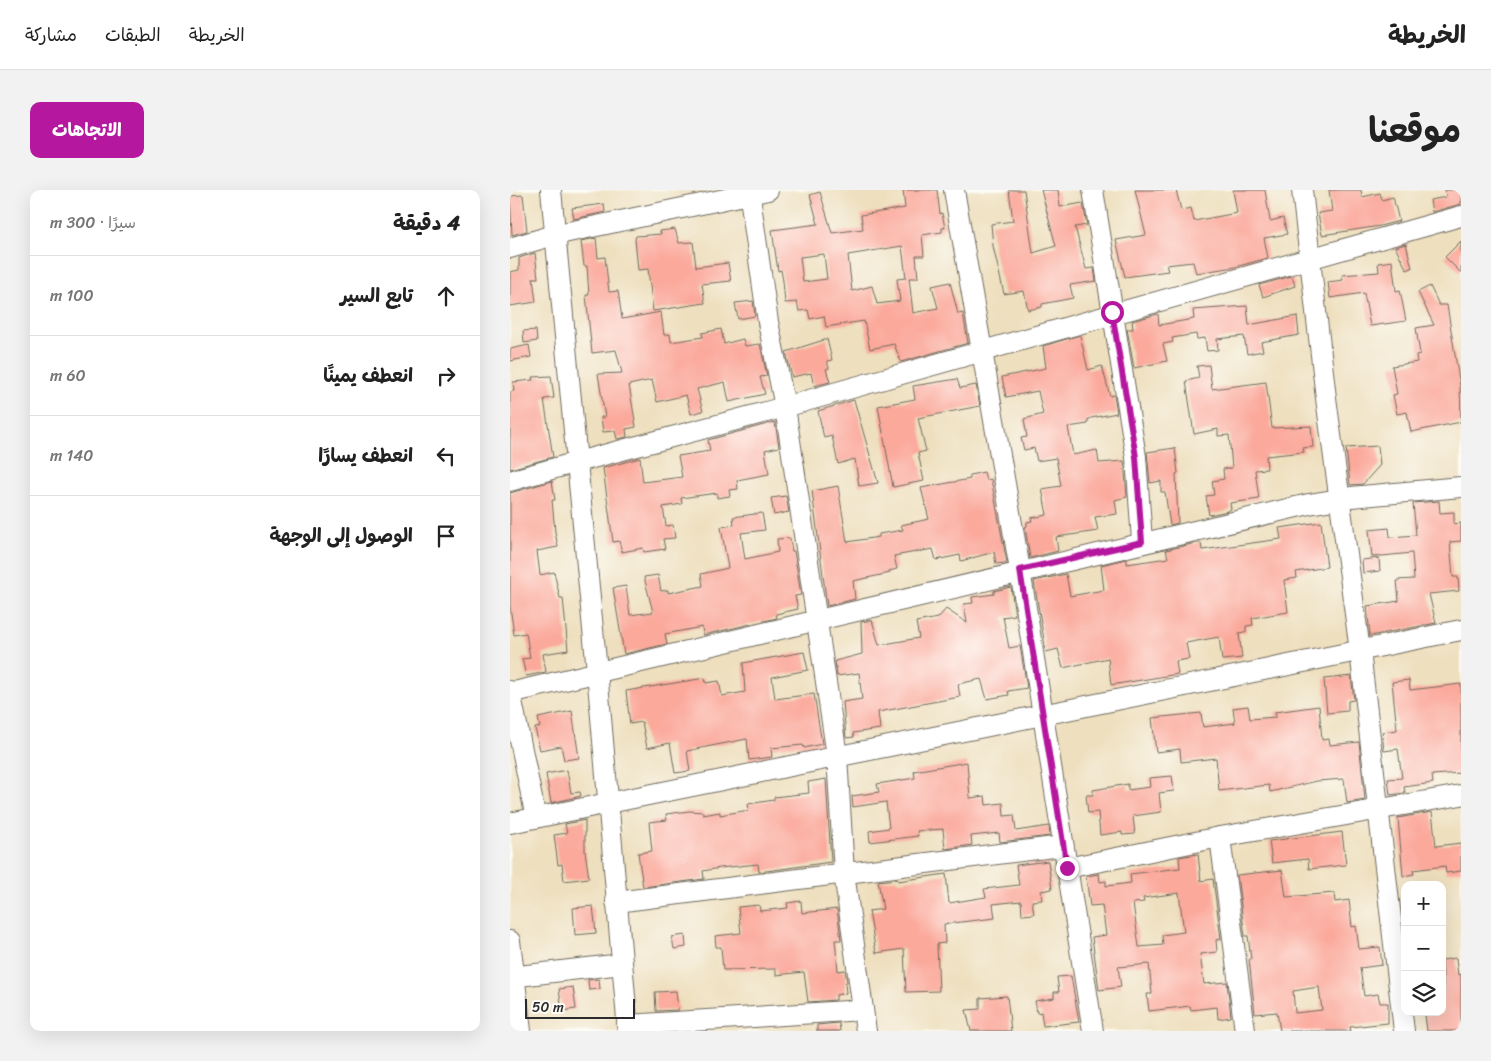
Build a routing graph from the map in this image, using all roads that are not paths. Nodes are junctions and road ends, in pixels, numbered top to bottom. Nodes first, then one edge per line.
1 (551, 190) edge
2 (954, 190) edge
3 (1093, 190) edge
4 (1302, 190) edge
5 (755, 191) edge
6 (1461, 216) edge
7 (554, 235) junction
8 (510, 248) edge
9 (1309, 258) junction
10 (1112, 312) junction
11 (982, 350) junction
12 (785, 407) junction
13 (576, 461) junction
14 (510, 481) edge
15 (1461, 487) edge
16 (1339, 498) junction
17 (1142, 542) junction
18 (1020, 570) junction
19 (818, 619) junction
20 (1461, 630) edge
21 (1360, 651) junction
22 (597, 671) junction
23 (510, 692) edge
24 (1042, 714) junction
25 (837, 756) junction
26 (1461, 795) edge
27 (608, 803) junction
28 (1379, 808) junction
29 (536, 818) junction
30 (510, 823) edge
31 (1220, 837) junction
32 (1062, 846) junction
33 (1067, 868) junction
34 (844, 873) junction
35 (616, 902) junction
36 (510, 941) edge
37 (622, 964) junction
38 (512, 977) edge
39 (863, 1010) junction
40 (628, 1028) edge
41 (522, 1031) edge
42 (866, 1031) edge
43 (1093, 1031) edge
44 (1245, 1031) edge
45 (1404, 1031) edge

1 - 7 street
2 - 11 street
3 - 10 street
4 - 9 street
5 - 7 street
5 - 12 street
6 - 9 street
7 - 8 street
7 - 13 street
9 - 10 street
9 - 16 street
10 - 11 street
10 - 17 street
11 - 12 street
11 - 18 street
12 - 13 street
12 - 19 street
13 - 14 street
13 - 22 street
15 - 16 street
16 - 17 street
16 - 21 street
17 - 18 street
18 - 19 street
18 - 24 street
19 - 22 street
19 - 25 street
20 - 21 street
21 - 24 street
21 - 28 street
22 - 23 street
22 - 27 street
23 - 29 street
24 - 25 street
24 - 32 street
25 - 27 street
25 - 34 street
26 - 28 street
27 - 29 street
27 - 35 street
28 - 31 street
28 - 45 street
29 - 30 street
31 - 33 street
31 - 44 street
32 - 33 street
32 - 34 street
33 - 43 street
34 - 35 street
34 - 39 street
35 - 37 street
36 - 38 street
37 - 38 street
37 - 40 street
38 - 41 street
39 - 40 street
39 - 42 street

